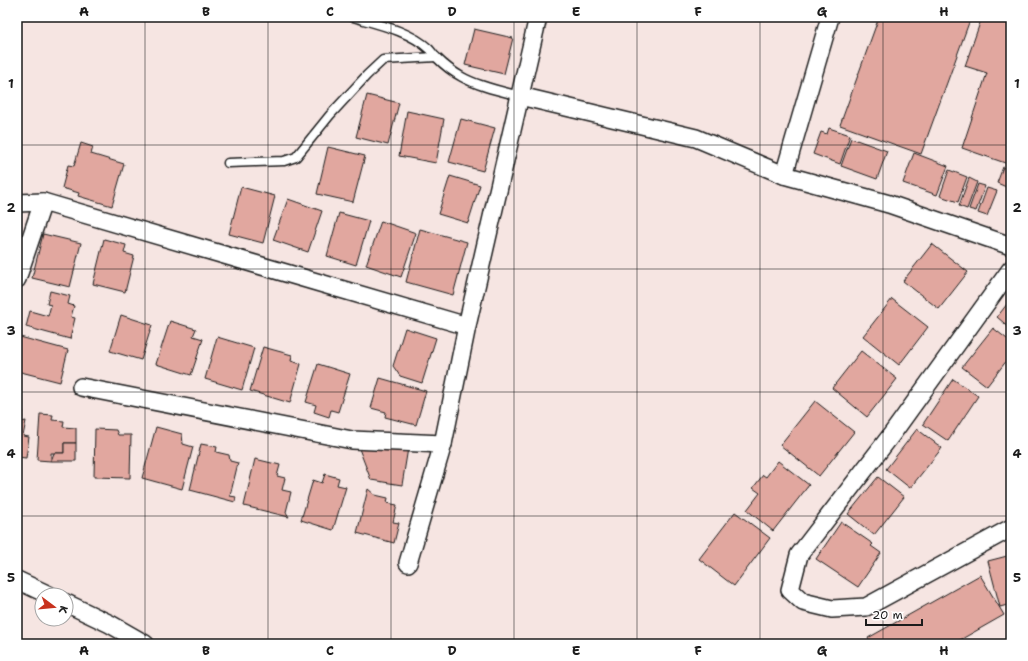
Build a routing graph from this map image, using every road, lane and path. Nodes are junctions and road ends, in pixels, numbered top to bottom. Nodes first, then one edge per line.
1 (353, 17) edge
2 (538, 17) edge
3 (830, 17) edge
4 (436, 57) junction
5 (520, 96) junction
6 (228, 163) dead end
7 (784, 175) junction
8 (43, 202) junction
9 (17, 203) edge
10 (1011, 246) edge
11 (1011, 270) edge
12 (17, 279) edge
13 (467, 326) junction
14 (81, 387) dead end
15 (443, 444) junction
16 (1011, 528) edge
17 (408, 563) dead end
18 (17, 580) edge
19 (34, 588) edge
20 (74, 607) edge
21 (145, 644) edge

1 - 4 lane
2 - 5 street
3 - 7 street
4 - 5 lane
4 - 6 lane
5 - 7 street
5 - 13 street
7 - 10 street
8 - 9 street
8 - 12 street
8 - 13 street
11 - 16 street
13 - 15 street
14 - 15 street
15 - 17 street
18 - 19 street
20 - 21 street

